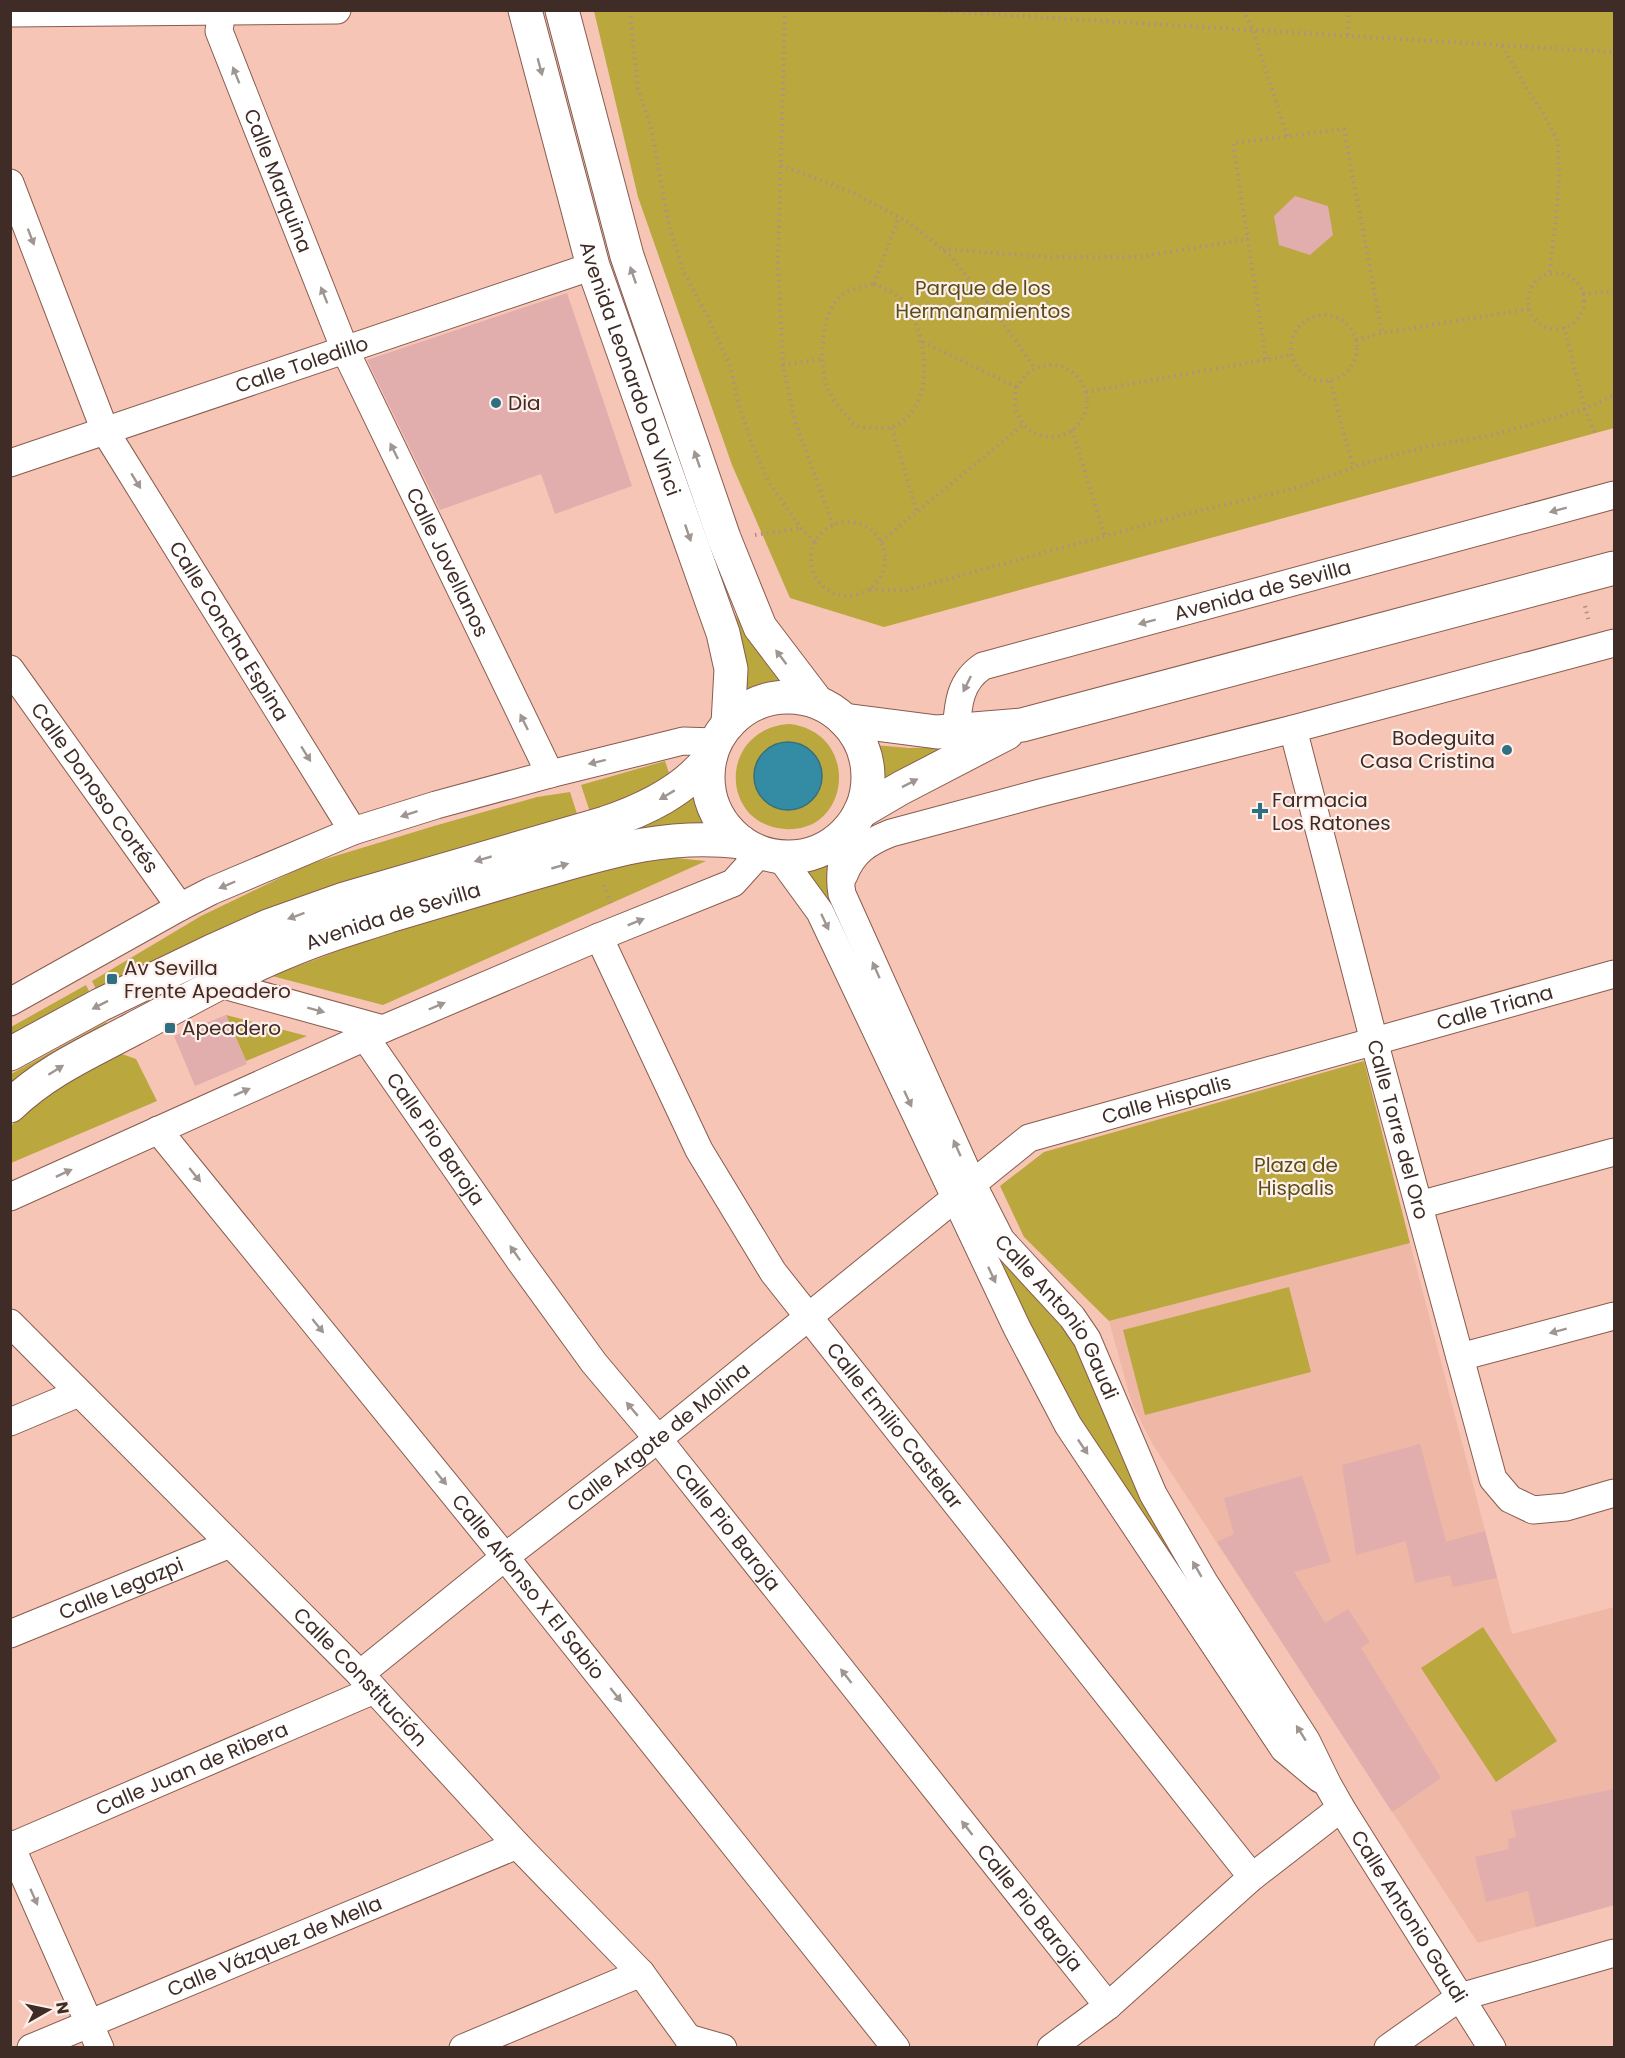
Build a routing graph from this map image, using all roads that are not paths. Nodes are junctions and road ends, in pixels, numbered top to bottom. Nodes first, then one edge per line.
1 (337, 10) edge
2 (525, 10) edge
3 (562, 10) edge
4 (222, 11) edge
5 (10, 13) edge
6 (10, 183) edge
7 (593, 266) junction
8 (345, 350) junction
9 (105, 431) junction
10 (10, 463) edge
11 (1614, 495) edge
12 (1614, 568) edge
13 (1614, 643) edge
14 (10, 669) edge
15 (831, 711) junction
16 (1022, 725) junction
17 (1293, 729) junction
18 (956, 732) junction
19 (718, 741) junction
20 (550, 774) junction
21 (854, 820) junction
22 (929, 824) junction
23 (353, 831) junction
24 (761, 850) junction
25 (733, 882) junction
26 (800, 884) junction
27 (840, 885) junction
28 (180, 907) junction
29 (599, 937) junction
30 (1614, 974) edge
31 (220, 984) junction
32 (10, 1002) edge
33 (374, 1033) junction
34 (1374, 1041) junction
35 (10, 1054) edge
36 (10, 1106) edge
37 (158, 1130) junction
38 (1614, 1152) edge
39 (964, 1192) junction
40 (10, 1197) edge
41 (1419, 1205) junction
42 (1614, 1316) edge
43 (808, 1317) junction
44 (10, 1323) edge
45 (1460, 1358) junction
46 (80, 1393) junction
47 (10, 1422) edge
48 (658, 1439) junction
49 (1614, 1493) edge
50 (230, 1544) junction
51 (505, 1557) junction
52 (10, 1634) edge
53 (367, 1682) junction
54 (1335, 1797) junction
55 (517, 1845) junction
56 (11, 1846) edge
57 (1252, 1877) junction
58 (1614, 1953) edge
59 (641, 1973) junction
60 (1460, 1997) junction
61 (1108, 2006) junction
62 (90, 2022) junction
63 (690, 2043) edge
64 (31, 2048) edge
65 (100, 2048) edge
66 (463, 2048) edge
67 (723, 2048) edge
68 (896, 2048) edge
69 (1051, 2048) edge
70 (1388, 2048) edge
71 (1492, 2048) edge

1 - 4 street
2 -> 7 main road, Avenida Leonardo Da Vinci
15 -> 3 main road, Avenida Leonardo Da Vinci
4 - 5 street
8 -> 4 street, Calle Marquina
6 -> 9 street, Calle Concha Espina
7 - 8 street, Calle Toledillo
7 -> 19 main road, Avenida Leonardo Da Vinci
8 - 9 street, Calle Toledillo
20 -> 8 street, Calle Jovellanos
9 - 10 street, Calle Toledillo
9 -> 23 street, Calle Concha Espina
11 -> 18 street, Avenida de Sevilla
12 - 16 main road
13 - 17 street
14 - 28 street, Calle Donoso Cortés
15 - 18 main road
15 - 19 main road
15 - 21 main road
16 - 18 main road
21 -> 16 main road
17 - 22 street
17 - 34 street, Calle Torre del Oro
19 -> 20 street
19 - 24 main road
19 -> 35 main road, Avenida de Sevilla
20 -> 23 street
21 - 22 street
21 - 24 main road
21 - 27 street, Calle Antonio Gaudi
22 - 27 street
23 -> 28 street
24 - 25 street
24 - 26 street, Calle Antonio Gaudi
31 -> 24 main road, Avenida de Sevilla
25 - 26 street
29 -> 25 street
26 -> 39 street, Calle Antonio Gaudi
39 -> 27 street, Calle Antonio Gaudi
28 - 32 street
33 -> 29 street
29 - 43 street, Calle Emilio Castelar
30 - 34 street, Calle Triana
31 -> 33 street
36 -> 31 main road, Avenida de Sevilla
37 -> 33 street
48 -> 33 street, Calle Pio Baroja
34 - 39 street, Calle Hispalis
34 - 41 street, Calle Torre del Oro
40 -> 37 street
37 -> 51 street, Calle Alfonso X El Sabio
38 - 41 street
39 - 43 street, Calle Argote de Molina
54 -> 39 street, Calle Antonio Gaudi
39 -> 54 street, Calle Antonio Gaudi
41 - 45 street, Calle Torre del Oro
42 -> 45 street
43 - 48 street, Calle Argote de Molina
43 - 57 street, Calle Emilio Castelar
44 - 46 street, Calle Constitución
45 - 49 street, Calle Torre del Oro
46 - 47 street
46 - 50 street, Calle Constitución
48 - 51 street, Calle Argote de Molina
61 -> 48 street, Calle Pio Baroja
50 - 52 street, Calle Legazpi
50 - 53 street, Calle Constitución
51 - 53 street, Calle Argote de Molina
51 -> 68 street, Calle Alfonso X El Sabio
53 - 55 street, Calle Constitución
53 - 56 street, Calle Juan de Ribera
54 - 57 street
54 - 60 street, Calle Antonio Gaudi
55 - 59 street, Calle Constitución
55 - 62 street, Calle Vázquez de Mella
56 -> 62 street
57 - 61 street
58 - 60 street
59 - 63 street, Calle Constitución
59 - 66 street
60 - 70 street
60 - 71 street, Calle Antonio Gaudi
61 - 69 street
62 - 64 street, Calle Vázquez de Mella
62 - 65 street
63 - 67 street

